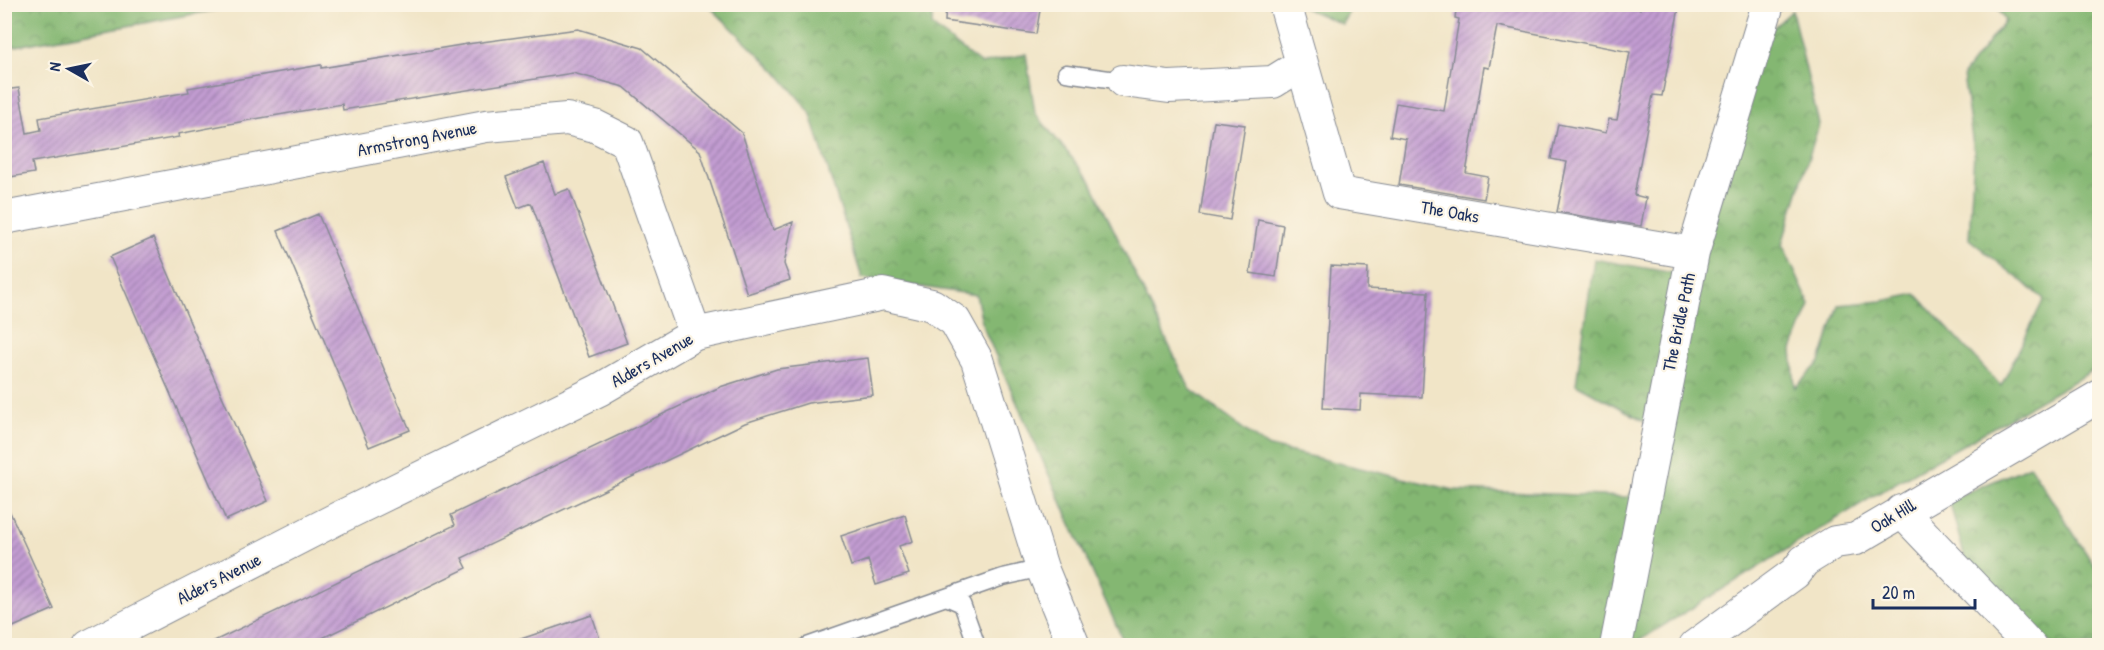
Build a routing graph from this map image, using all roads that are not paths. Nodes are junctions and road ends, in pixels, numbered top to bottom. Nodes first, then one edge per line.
1 (1285, 4) edge
2 (1768, 4) edge
3 (1302, 64) junction
4 (1066, 73) dead end
5 (1123, 81) joint
6 (4, 218) edge
7 (1693, 253) junction
8 (695, 334) junction
9 (2100, 396) edge
10 (1900, 511) junction
11 (1042, 568) junction
12 (946, 597) junction
13 (89, 645) edge
14 (807, 645) edge
15 (977, 645) edge
16 (1074, 645) edge
17 (1616, 645) edge
18 (1695, 645) edge
19 (2030, 645) edge

1 - 3 street, The Oaks
2 - 7 street, The Bridle Path
3 - 5 street
3 - 7 street, The Oaks
4 - 5 lane
6 - 8 street, Armstrong Avenue
7 - 17 street, The Bridle Path
8 - 11 street, Alders Avenue
8 - 13 street, Alders Avenue
9 - 10 street, Oak Hill
10 - 18 street, Oak Hill
10 - 19 street
11 - 12 lane
11 - 16 street, Alders Avenue
12 - 14 lane
12 - 15 lane

